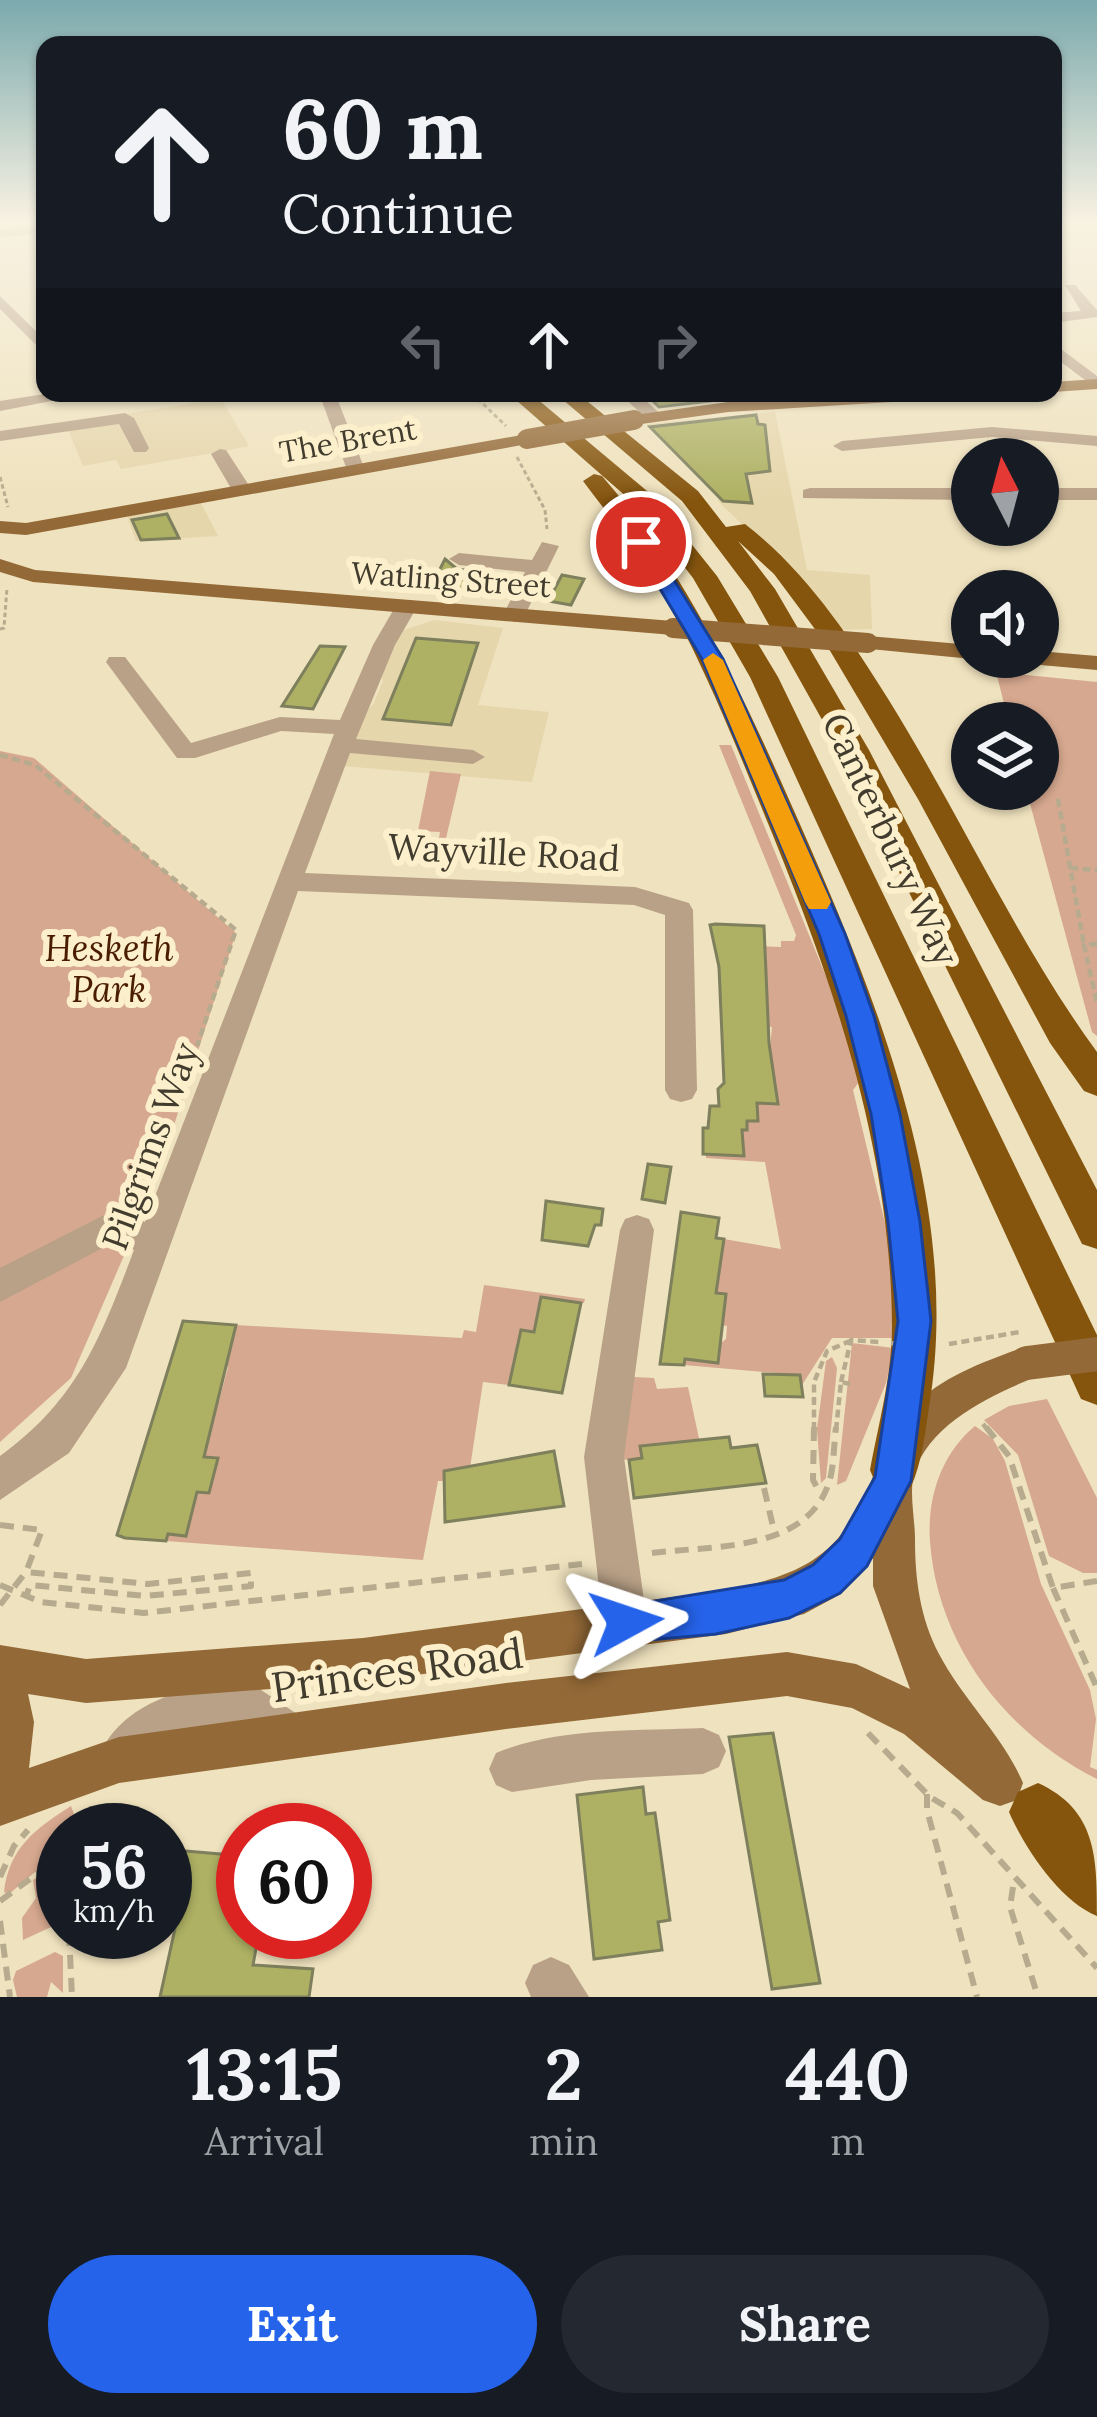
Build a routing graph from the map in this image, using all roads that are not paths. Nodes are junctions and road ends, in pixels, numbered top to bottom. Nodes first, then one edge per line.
1 (14, 315) edge
2 (36, 339) edge
3 (1062, 355) edge
4 (1097, 384) edge
5 (1062, 386) edge
6 (36, 400) edge
7 (330, 402) edge
8 (529, 402) edge
9 (576, 402) edge
10 (638, 402) edge
11 (799, 402) edge
12 (0, 406) edge
13 (655, 416) junction
14 (550, 420) junction
15 (0, 436) edge
16 (1097, 441) edge
17 (842, 446) dead end
18 (140, 448) dead end
19 (220, 454) dead end
20 (356, 470) junction
21 (242, 490) junction
22 (810, 494) dead end
23 (951, 494) edge
24 (1059, 494) edge
25 (1097, 494) edge
26 (690, 496) junction
27 (0, 526) edge
28 (30, 538) junction
29 (459, 559) dead end
30 (3, 567) edge
31 (52, 576) junction
32 (406, 607) junction
33 (514, 615) junction
34 (951, 650) edge
35 (1059, 660) edge
36 (117, 662) dead end
37 (1097, 663) edge
38 (344, 736) junction
39 (472, 757) dead end
40 (288, 881) junction
41 (1097, 1081) edge
42 (681, 1090) dead end
43 (638, 1230) dead end
44 (1097, 1231) edge
45 (159, 1236) junction
46 (0, 1286) edge
47 (1097, 1354) edge
48 (1097, 1384) edge
49 (893, 1476) junction
50 (0, 1480) edge
51 (626, 1622) junction
52 (0, 1667) edge
53 (0, 1683) edge
54 (704, 1751) dead end
55 (512, 1769) dead end
56 (0, 1788) edge
57 (1019, 1797) junction
58 (0, 1802) edge
59 (1097, 1836) edge
60 (1097, 1887) edge

1 - 2 street
3 - 4 street
4 - 5 main road
6 - 12 street
7 - 20 street
8 - 14 highway, Canterbury Way
9 - 26 highway, Canterbury Way
10 - 13 street
11 - 13 main road, The Brent
13 - 20 main road, The Brent, bridge
14 - 48 highway, Canterbury Way
14 - 49 highway
15 - 18 street
16 - 17 street
19 - 21 street
20 - 21 main road, The Brent
21 - 28 main road, The Brent
22 - 23 street
24 - 25 street
26 - 41 highway
26 - 44 highway, Canterbury Way
27 - 28 main road, The Brent
28 - 30 main road, The Brent
28 - 31 main road
29 - 33 street
30 - 31 main road, Watling Street
31 - 32 main road, Watling Street
32 - 33 main road, Watling Street
32 - 38 street, Pilgrims Way
33 - 34 main road, Watling Street, bridge
35 - 37 main road
36 - 38 street
38 - 39 street
38 - 40 street, Pilgrims Way
40 - 42 street, Wayville Road
40 - 45 street, Pilgrims Way
43 - 51 street
45 - 46 street
45 - 50 street, Pilgrims Way
47 - 49 main road, Princes Road, bridge
49 - 51 main road, Princes Road
49 - 57 main road
51 - 52 main road, Princes Road
53 - 56 main road
54 - 55 street
57 - 58 main road, Princes Road
57 - 59 main road, Princes Road
57 - 60 highway

